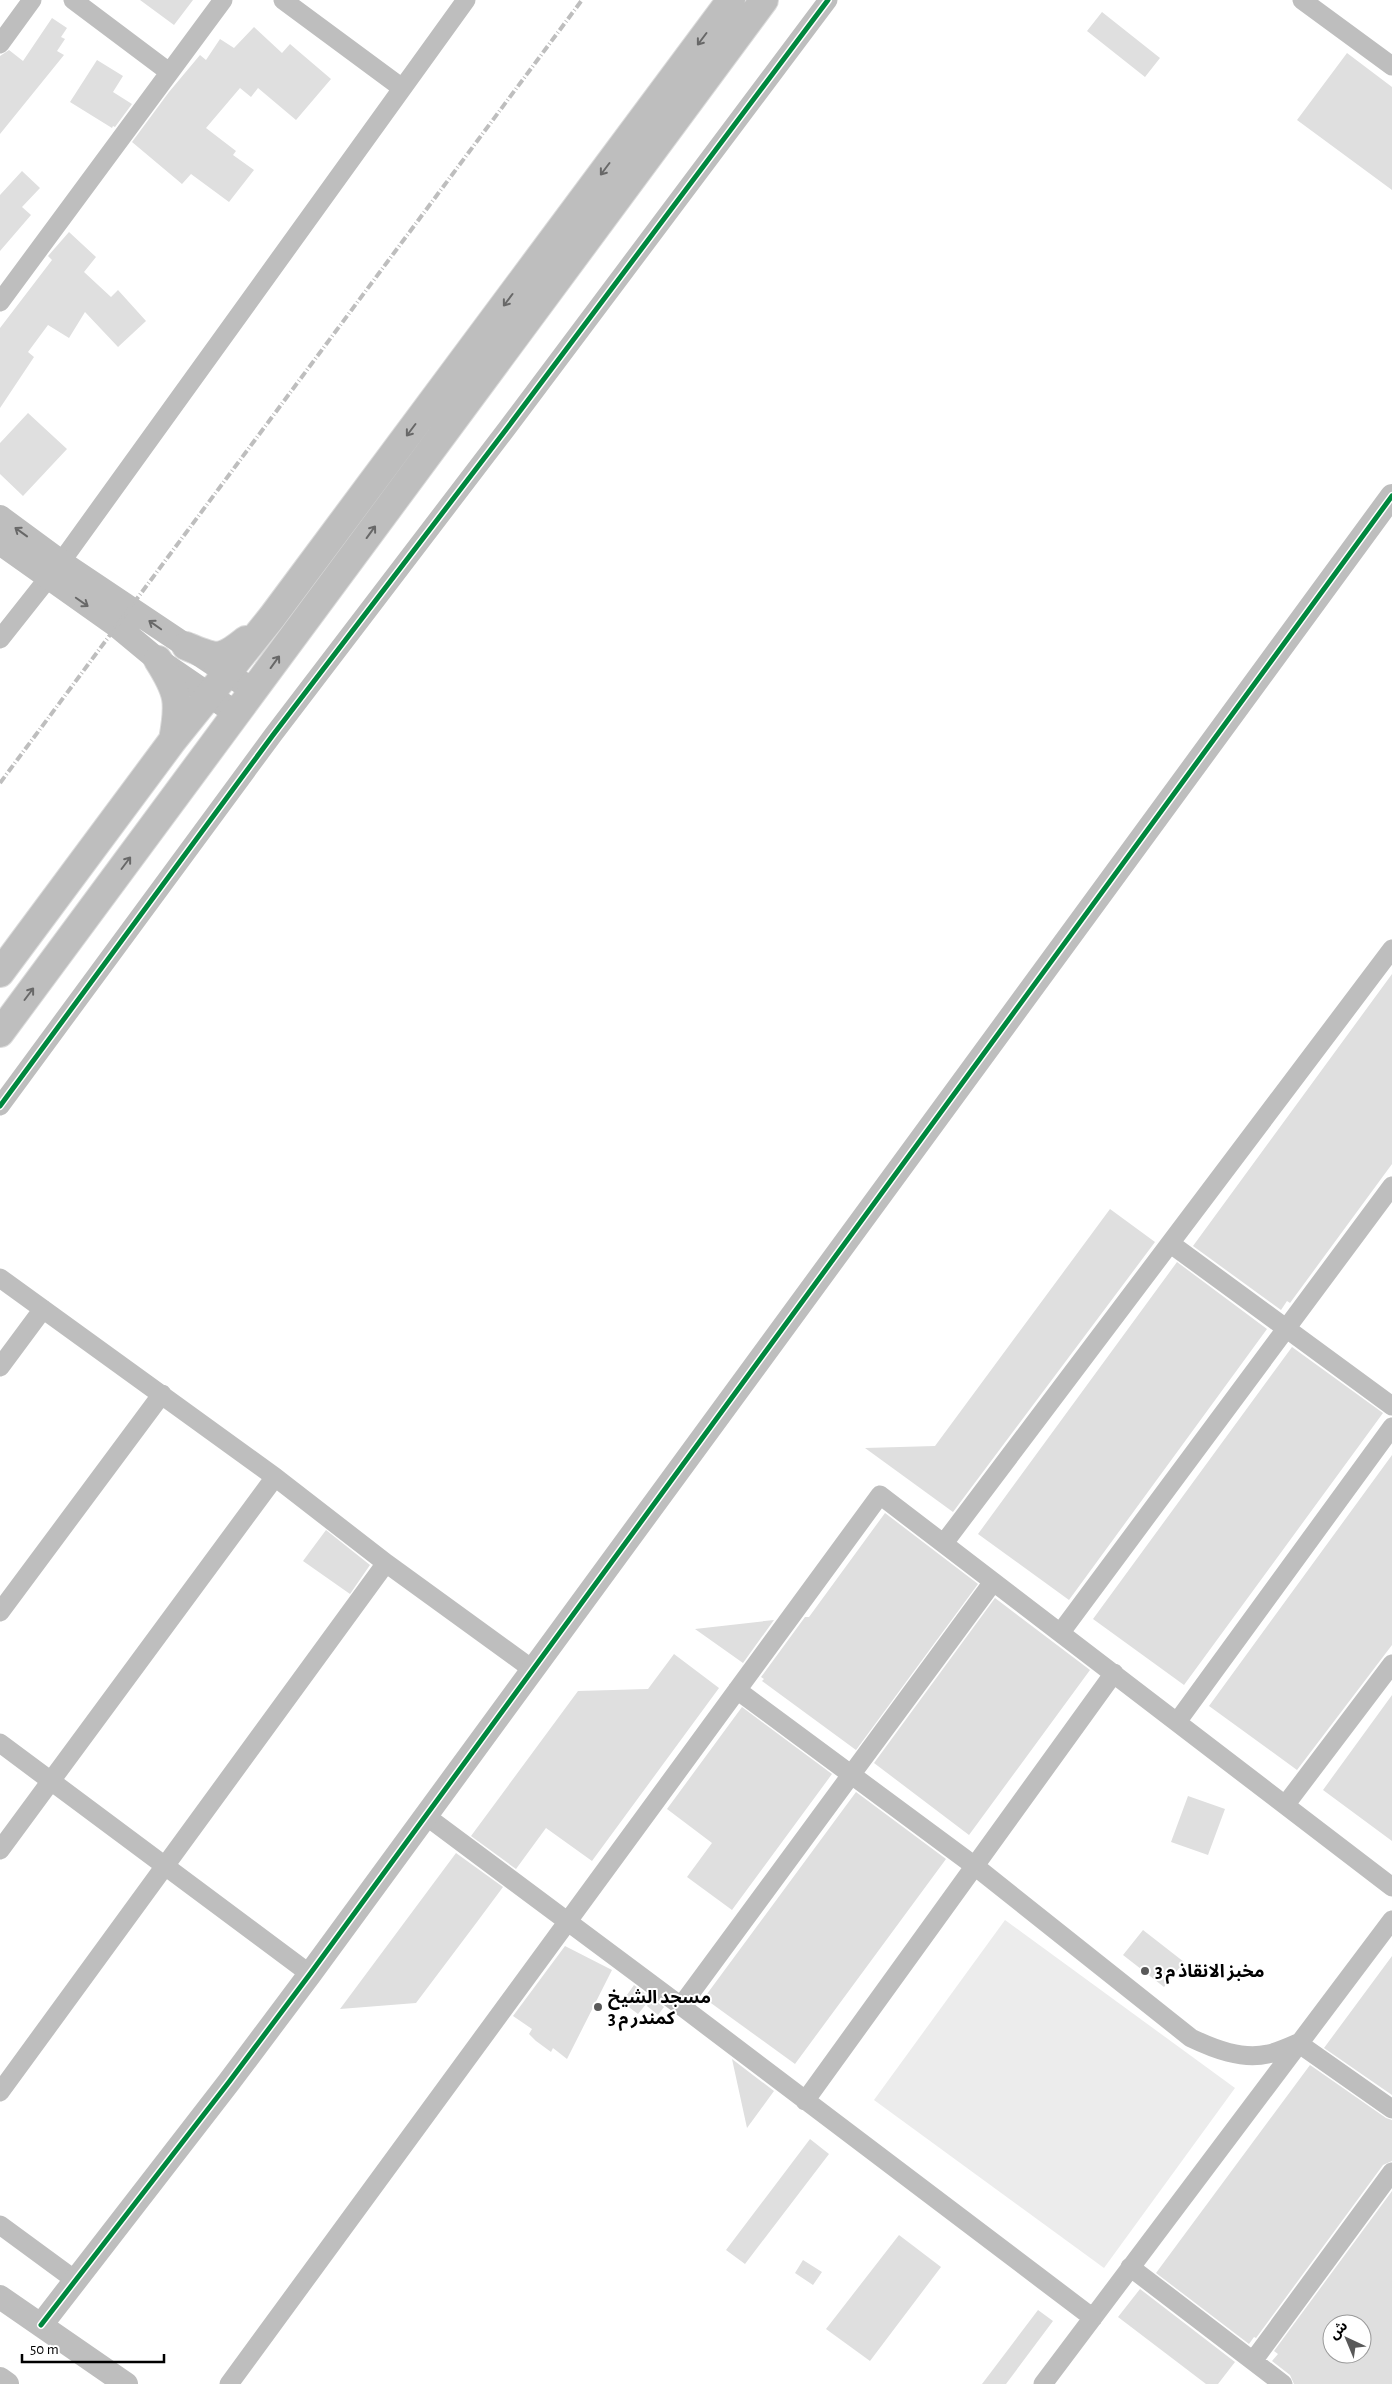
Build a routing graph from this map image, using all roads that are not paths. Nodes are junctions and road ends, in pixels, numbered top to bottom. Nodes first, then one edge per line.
1 (32, 0) edge
2 (73, 0) edge
3 (223, 0) edge
4 (283, 0) edge
5 (466, 0) edge
6 (731, 0) edge
7 (764, 0) edge
8 (828, 0) edge
9 (1302, 0) edge
10 (0, 44) edge
11 (1392, 66) edge
12 (169, 72) junction
13 (402, 88) junction
14 (0, 302) edge
15 (1392, 496) edge
16 (0, 517) edge
17 (0, 543) edge
18 (55, 570) junction
19 (272, 618) junction
20 (0, 639) edge
21 (186, 646) junction
22 (158, 660) junction
23 (226, 673) junction
24 (254, 691) junction
25 (208, 696) junction
26 (237, 714) junction
27 (173, 740) junction
28 (1392, 949) edge
29 (0, 972) edge
30 (0, 1033) edge
31 (0, 1106) edge
32 (1392, 1186) edge
33 (1171, 1244) junction
34 (0, 1278) edge
35 (43, 1309) junction
36 (1285, 1328) junction
37 (0, 1367) edge
38 (162, 1394) junction
39 (1392, 1406) edge
40 (1392, 1427) edge
41 (275, 1477) junction
42 (944, 1543) junction
43 (386, 1563) junction
44 (993, 1582) junction
45 (0, 1612) edge
46 (1061, 1632) junction
47 (1392, 1664) edge
48 (532, 1670) junction
49 (1114, 1673) junction
50 (737, 1690) junction
51 (1177, 1722) junction
52 (0, 1743) edge
53 (851, 1775) junction
54 (51, 1780) junction
55 (1286, 1804) junction
56 (426, 1816) junction
57 (0, 1850) edge
58 (976, 1867) junction
59 (165, 1868) junction
60 (1392, 1887) edge
61 (567, 1920) junction
62 (1392, 1920) edge
63 (310, 1974) junction
64 (681, 2006) junction
65 (1298, 2043) junction
66 (0, 2092) edge
67 (805, 2101) junction
68 (1392, 2110) edge
69 (1392, 2172) edge
70 (0, 2226) edge
71 (1130, 2266) junction
72 (75, 2280) junction
73 (0, 2297) edge
74 (1092, 2318) junction
75 (41, 2325) junction
76 (1253, 2361) junction
77 (0, 2379) edge
78 (7, 2384) edge
79 (126, 2384) edge
80 (229, 2384) edge
81 (1043, 2384) edge
82 (1283, 2384) edge

1 - 10 street
2 - 12 street
3 - 12 street
4 - 13 street
5 - 13 street
6 -> 19 main road
24 -> 7 main road
8 - 31 street
9 - 11 street
12 - 14 street
13 - 18 street
15 - 48 street
18 -> 16 street
17 - 18 street
18 - 20 street
21 -> 18 street
18 -> 22 street
19 - 21 main road
19 - 23 main road
21 - 23 street
22 - 25 street
22 - 27 main road
23 - 24 street
23 - 25 main road
24 - 26 main road
25 - 26 street
25 - 27 main road
30 -> 26 main road
27 - 29 main road
28 - 33 street
32 - 36 street
33 - 36 street
33 - 42 street
34 - 35 street
35 - 37 street
35 - 38 street
36 - 39 street
36 - 46 street
38 - 41 street
38 - 45 street
40 - 51 street
41 - 43 street
41 - 54 street
42 - 44 street
42 - 50 street
43 - 48 street
43 - 59 street
44 - 46 street
44 - 53 street
46 - 49 street
47 - 55 street
48 - 56 street
49 - 51 street
49 - 58 street
50 - 53 street
50 - 61 street
51 - 55 street
52 - 54 street
53 - 58 street
53 - 64 street
54 - 57 street
54 - 59 street
55 - 60 street
56 - 61 street
56 - 63 street
58 - 65 street
58 - 67 street
59 - 63 street
59 - 66 street
61 - 64 street
61 - 80 street
62 - 65 street
63 - 72 street
64 - 67 street
65 - 68 street
65 - 71 street
67 - 74 street
69 - 76 street
70 - 72 street
71 - 74 street
71 - 76 street
72 - 75 street
73 - 75 street
74 - 81 street
75 - 79 street
76 - 82 street
77 - 78 street

